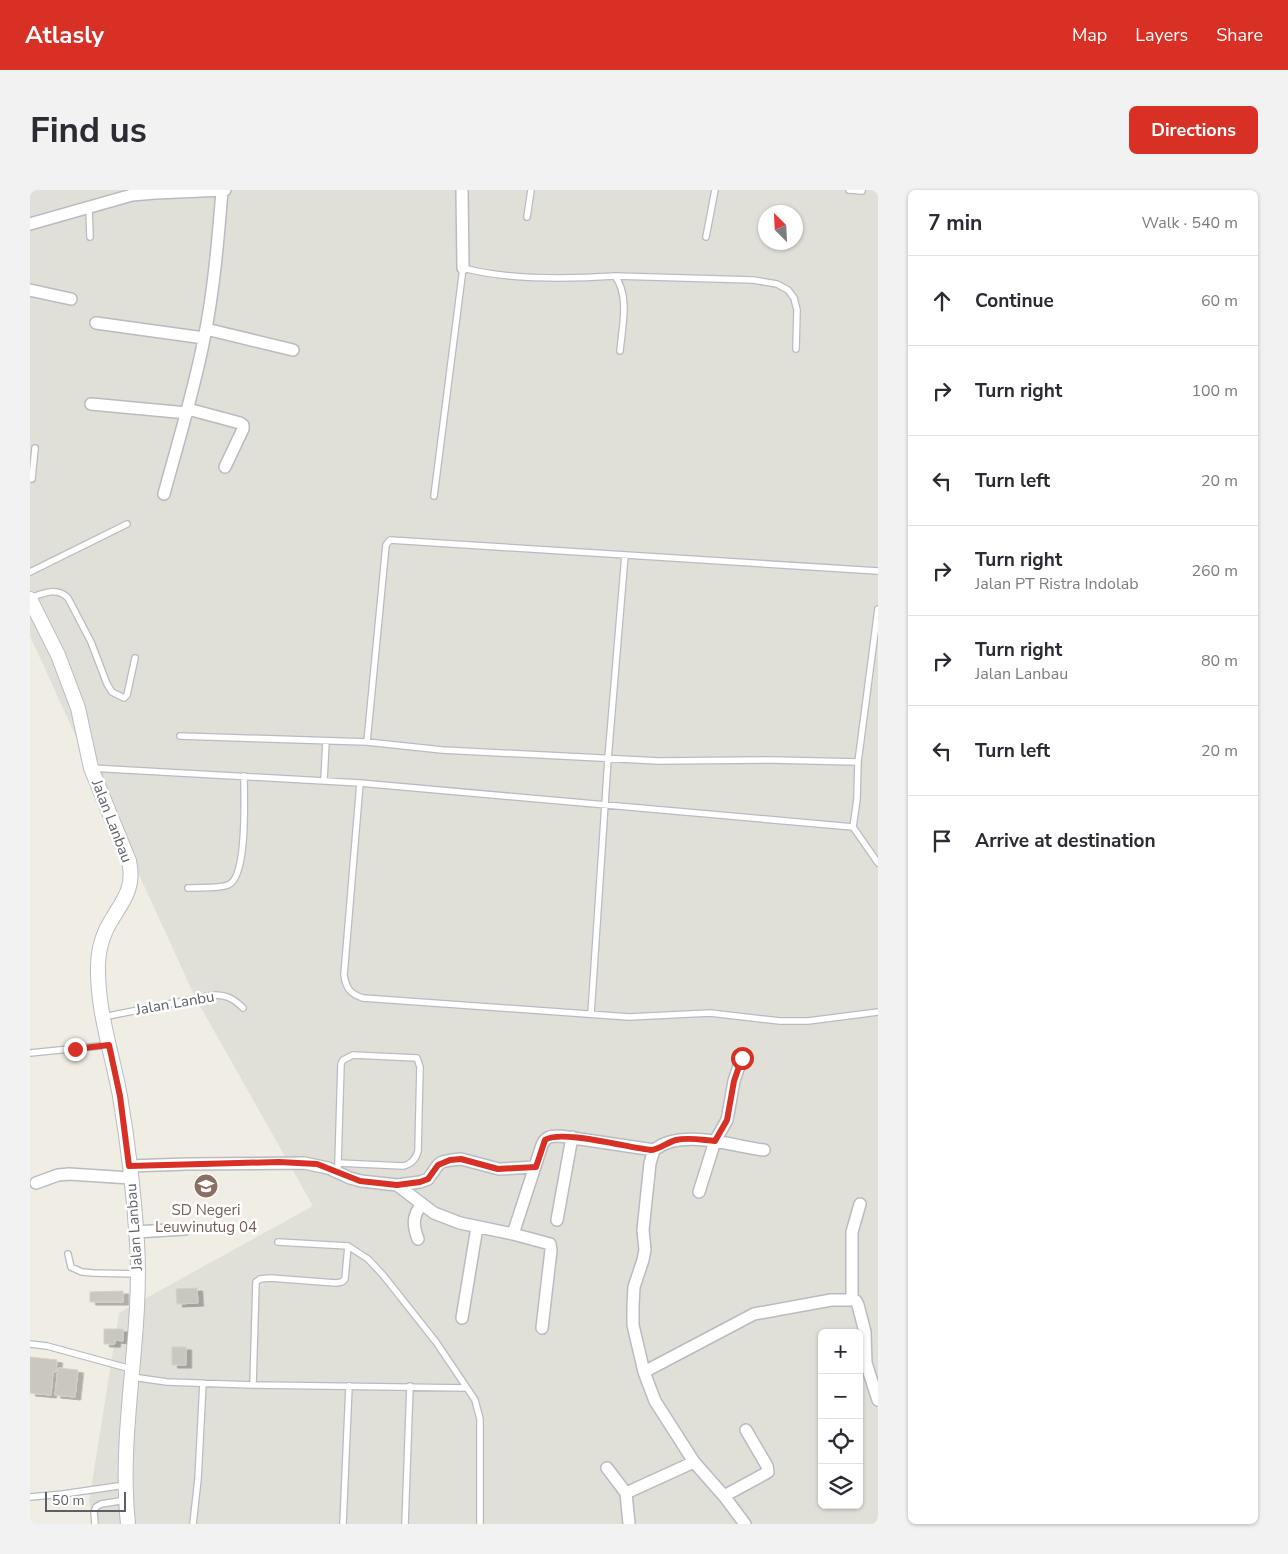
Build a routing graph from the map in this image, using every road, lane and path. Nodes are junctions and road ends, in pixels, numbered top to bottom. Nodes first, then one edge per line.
1 (224, 190) edge
2 (462, 190) edge
3 (531, 190) edge
4 (716, 190) edge
5 (849, 190) edge
6 (862, 191) edge
7 (88, 207) junction
8 (527, 218) dead end
9 (30, 224) edge
10 (90, 237) dead end
11 (706, 237) dead end
12 (464, 268) junction
13 (615, 276) junction
14 (30, 290) edge
15 (71, 299) dead end
16 (96, 323) dead end
17 (205, 334) junction
18 (292, 350) dead end
19 (796, 350) dead end
20 (620, 351) dead end
21 (91, 404) dead end
22 (187, 411) junction
23 (35, 448) dead end
24 (225, 467) dead end
25 (30, 479) edge
26 (164, 494) dead end
27 (434, 496) dead end
28 (127, 524) dead end
29 (626, 555) junction
30 (878, 571) edge
31 (30, 572) edge
32 (30, 598) edge
33 (878, 609) edge
34 (135, 658) dead end
35 (180, 736) dead end
36 (326, 742) junction
37 (367, 742) junction
38 (608, 759) junction
39 (858, 762) junction
40 (91, 768) junction
41 (244, 776) junction
42 (324, 780) junction
43 (360, 783) junction
44 (605, 805) junction
45 (853, 827) junction
46 (878, 863) edge
47 (188, 888) dead end
48 (244, 1008) dead end
49 (878, 1012) edge
50 (591, 1014) junction
51 (103, 1016) junction
52 (109, 1045) junction
53 (30, 1053) edge
54 (742, 1058) dead end
55 (572, 1138) junction
56 (715, 1141) junction
57 (654, 1150) junction
58 (764, 1150) dead end
59 (536, 1167) junction
60 (338, 1168) junction
61 (130, 1172) junction
62 (36, 1183) dead end
63 (397, 1185) junction
64 (700, 1192) dead end
65 (422, 1204) junction
66 (860, 1204) dead end
67 (557, 1220) dead end
68 (477, 1227) junction
69 (185, 1229) dead end
70 (136, 1232) junction
71 (513, 1234) junction
72 (418, 1239) dead end
73 (278, 1242) dead end
74 (348, 1246) junction
75 (68, 1254) dead end
76 (137, 1274) junction
77 (852, 1300) junction
78 (462, 1318) dead end
79 (542, 1328) dead end
80 (30, 1344) edge
81 (644, 1372) junction
82 (137, 1375) junction
83 (203, 1383) junction
84 (254, 1385) junction
85 (349, 1386) junction
86 (410, 1386) junction
87 (467, 1388) junction
88 (878, 1400) edge
89 (746, 1430) dead end
90 (694, 1462) junction
91 (607, 1468) dead end
92 (125, 1485) junction
93 (626, 1493) junction
94 (30, 1496) edge
95 (724, 1496) junction
96 (126, 1500) junction
97 (95, 1524) edge
98 (128, 1524) edge
99 (193, 1524) edge
100 (343, 1524) edge
101 (405, 1524) edge
102 (480, 1524) edge
103 (628, 1524) edge
104 (745, 1524) edge

1 - 7 street
1 - 17 street
2 - 12 street
3 - 8 lane
4 - 11 lane
5 - 6 lane
7 - 9 street
7 - 10 lane
12 - 13 lane
12 - 27 lane
13 - 19 lane
13 - 20 lane
14 - 15 street
16 - 17 street
17 - 18 street
17 - 22 street
21 - 22 street
22 - 24 street
22 - 26 street
23 - 25 lane
28 - 31 lane
29 - 30 lane
29 - 37 lane
29 - 38 lane
32 - 34 lane
32 - 40 street, Jalan Lanbau
33 - 39 lane
35 - 36 lane
36 - 37 lane
36 - 42 lane
37 - 38 lane
38 - 39 lane
38 - 44 lane
39 - 45 lane
40 - 41 lane
40 - 51 street, Jalan Lanbau
41 - 42 lane
41 - 47 lane
42 - 43 lane
43 - 44 lane
43 - 50 lane
44 - 45 lane
44 - 50 lane
45 - 46 lane
48 - 51 lane, Jalan Lanbu
49 - 50 lane
51 - 52 street, Jalan Lanbau
52 - 53 lane
52 - 61 street, Jalan Lanbau
54 - 56 street
55 - 57 street
55 - 59 street
55 - 67 street
56 - 57 street
56 - 58 street
56 - 64 street
57 - 81 street
59 - 63 street
59 - 71 street
60 - 60 lane
60 - 61 street
60 - 63 street
61 - 62 street
61 - 70 street, Jalan Lanbau
63 - 65 street
65 - 68 street
65 - 72 street
66 - 77 street
68 - 71 street
68 - 78 street
69 - 70 street
70 - 76 street, Jalan Lanbau
71 - 79 street
73 - 74 lane
74 - 84 lane
74 - 87 lane
75 - 76 lane
76 - 82 street, Jalan Lanbau
77 - 81 street
77 - 88 street
80 - 82 lane
81 - 90 street
82 - 83 lane
82 - 92 street, Jalan Lanbau
83 - 84 lane
83 - 99 lane
84 - 85 lane
85 - 86 lane
85 - 100 lane
86 - 87 lane
86 - 101 lane
87 - 102 lane
89 - 95 street
90 - 93 street
90 - 95 street
91 - 93 street
92 - 94 lane
92 - 96 street, Jalan Lanbau
93 - 103 street
95 - 104 street
96 - 97 lane
96 - 98 street, Jalan Lanbau

